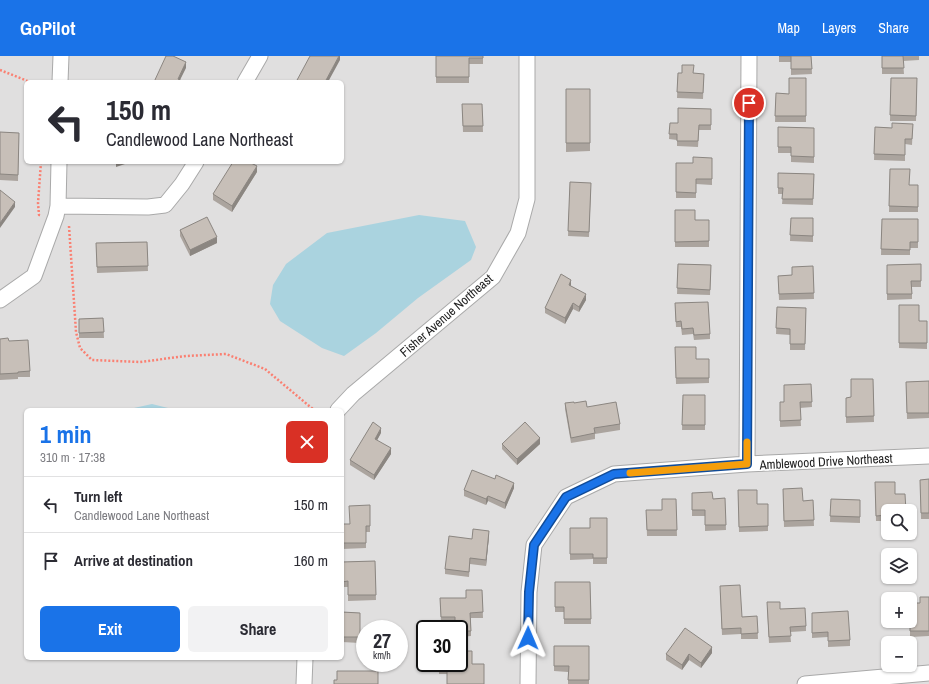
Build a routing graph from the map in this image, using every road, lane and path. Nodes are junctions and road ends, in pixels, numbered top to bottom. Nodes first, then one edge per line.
1 (61, 56) edge
2 (260, 56) edge
3 (527, 56) edge
4 (749, 56) edge
5 (0, 70) edge
6 (25, 80) edge
7 (60, 80) edge
8 (246, 80) edge
9 (41, 164) edge
10 (59, 164) edge
11 (195, 164) edge
12 (57, 211) junction
13 (0, 300) edge
14 (312, 408) edge
15 (340, 408) edge
16 (929, 456) edge
17 (747, 464) junction
18 (305, 660) edge
19 (929, 673) edge
20 (304, 684) edge
21 (528, 684) edge
22 (805, 684) edge

1 - 7 street
2 - 8 street
3 - 15 street, Fisher Avenue Northeast
4 - 17 street
5 - 6 path
9 - 12 path
10 - 12 street
11 - 12 street
12 - 13 street
12 - 14 path
16 - 17 street, Amblewood Drive Northeast
17 - 21 street, Amblewood Drive Northeast
18 - 20 street
19 - 22 street

